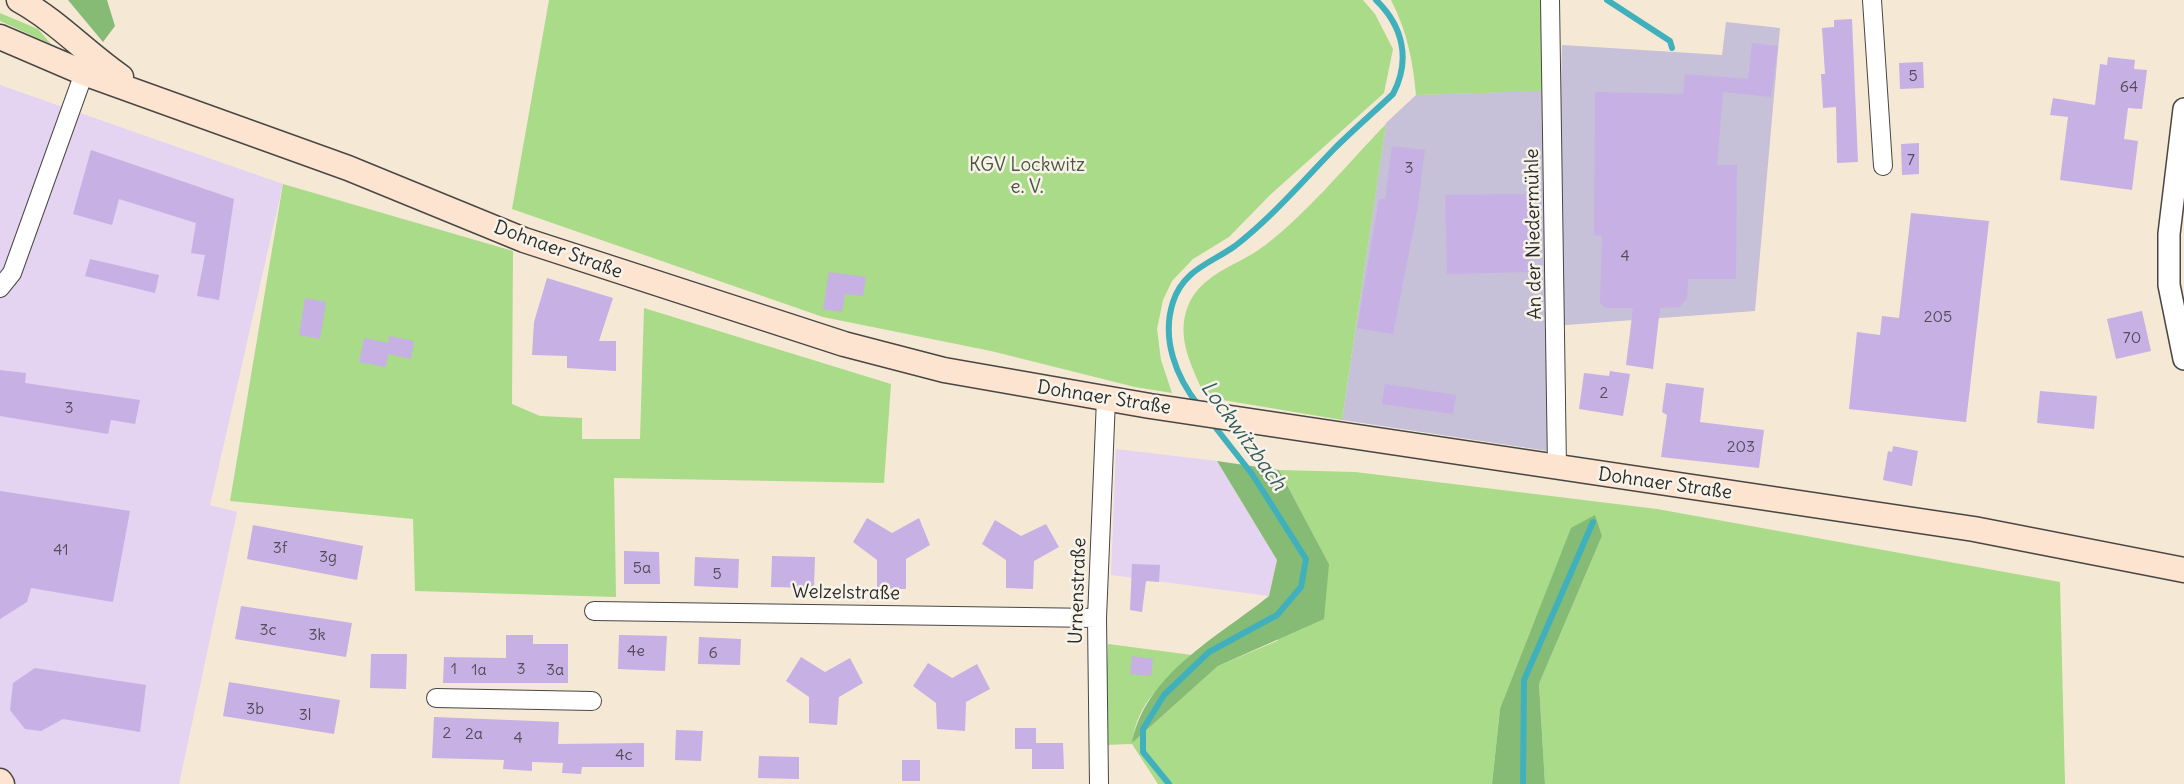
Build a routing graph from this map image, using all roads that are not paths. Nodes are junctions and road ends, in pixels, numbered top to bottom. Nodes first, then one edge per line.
1 (19, 0) edge
2 (1550, 0) edge
3 (1872, 0) edge
4 (0, 37) edge
5 (84, 73) junction
6 (145, 93) junction
7 (2184, 109) edge
8 (1883, 166) dead end
9 (2177, 234) edge
10 (0, 288) edge
11 (2184, 359) edge
12 (1106, 399) junction
13 (1557, 467) junction
14 (2184, 570) edge
15 (594, 611) dead end
16 (1097, 618) junction
17 (436, 698) dead end
18 (593, 701) dead end
19 (1099, 784) edge

1 - 6 main road, Dohnaer Straße
2 - 13 street, An der Niedermühle
3 - 8 street
4 - 5 main road, Dohnaer Straße
5 - 6 main road, Dohnaer Straße
5 - 10 street
6 - 12 main road, Dohnaer Straße
7 - 9 street
9 - 11 street
12 - 13 main road, Dohnaer Straße
12 - 16 street, Urnenstraße
13 - 14 main road, Dohnaer Straße
15 - 16 street, Welzelstraße
16 - 19 street, Urnenstraße
17 - 18 street

